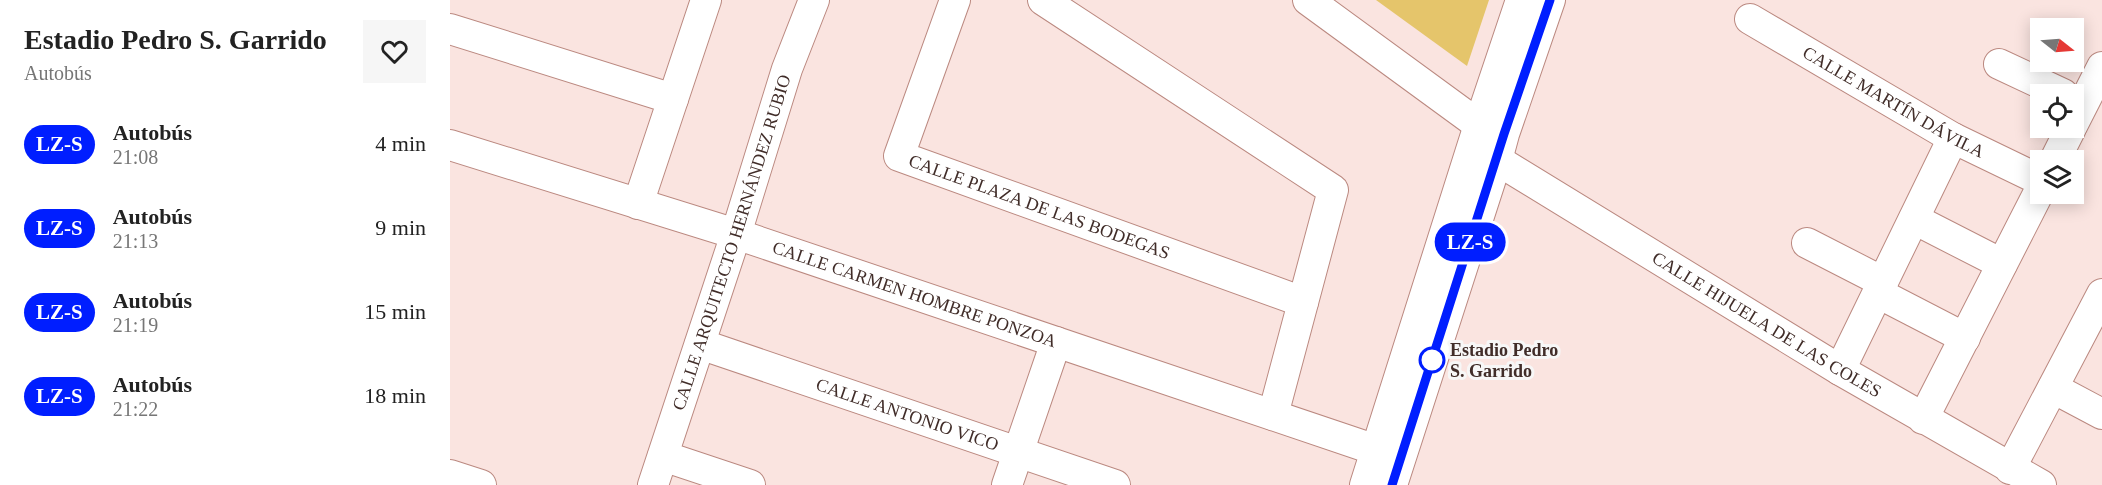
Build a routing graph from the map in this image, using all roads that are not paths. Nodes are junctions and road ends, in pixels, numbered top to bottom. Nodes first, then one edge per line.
1 (814, 0) edge
2 (955, 0) edge
3 (1043, 0) edge
4 (1308, 0) edge
5 (1521, 0) edge
6 (1550, 0) edge
7 (699, 2) edge
8 (1750, 19) dead end
9 (450, 29) edge
10 (1999, 64) dead end
11 (2100, 75) edge
12 (2031, 84) edge
13 (2084, 96) edge
14 (673, 99) junction
15 (1479, 124) junction
16 (1953, 138) junction
17 (450, 145) edge
18 (1497, 160) junction
19 (2030, 175) edge
20 (638, 204) junction
21 (2033, 204) edge
22 (1914, 219) junction
23 (736, 234) junction
24 (1807, 243) dead end
25 (2002, 264) junction
26 (1880, 288) junction
27 (1303, 302) junction
28 (2099, 306) edge
29 (1965, 338) junction
30 (1056, 342) junction
31 (699, 344) junction
32 (1840, 370) junction
33 (2053, 388) junction
34 (2102, 414) edge
35 (1273, 415) junction
36 (1923, 419) junction
37 (1376, 450) junction
38 (1018, 452) junction
39 (663, 456) junction
40 (2010, 469) junction
41 (450, 475) edge
42 (481, 485) edge
43 (653, 485) edge
44 (750, 485) edge
45 (1007, 485) edge
46 (1115, 485) edge
47 (1365, 485) edge
48 (1392, 485) edge
49 (2041, 485) edge

1 - 23 street, CALLE ARQUITECTO HERNÁNDEZ RUBIO
2 - 27 street, CALLE PLAZA DE LAS BODEGAS
3 - 27 street
4 - 15 street
5 - 15 street
6 - 18 street
7 - 14 street
8 - 16 street, CALLE MARTÍN DÁVILA
9 - 14 street
10 - 12 street
11 - 13 street
14 - 20 street
15 - 37 street
16 - 19 street, CALLE MARTÍN DÁVILA
16 - 22 street
17 - 20 street, CALLE CARMEN HOMBRE PONZOA
18 - 32 street, CALLE HIJUELA DE LAS COLES
18 - 48 street
20 - 23 street, CALLE CARMEN HOMBRE PONZOA
21 - 25 street
22 - 25 street
22 - 26 street
23 - 30 street, CALLE CARMEN HOMBRE PONZOA
23 - 31 street, CALLE ARQUITECTO HERNÁNDEZ RUBIO
24 - 26 street
25 - 29 street
26 - 29 street
26 - 32 street
27 - 35 street
28 - 33 street
29 - 36 street
30 - 35 street, CALLE CARMEN HOMBRE PONZOA
30 - 38 street
31 - 38 street, CALLE ANTONIO VICO
31 - 39 street, CALLE ARQUITECTO HERNÁNDEZ RUBIO
32 - 36 street, CALLE HIJUELA DE LAS COLES
33 - 34 street
33 - 40 street
35 - 37 street, CALLE CARMEN HOMBRE PONZOA
36 - 40 street, CALLE HIJUELA DE LAS COLES
37 - 47 street
38 - 45 street
38 - 46 street, CALLE ANTONIO VICO
39 - 43 street, CALLE ARQUITECTO HERNÁNDEZ RUBIO
39 - 44 street
40 - 49 street, CALLE HIJUELA DE LAS COLES
41 - 42 street

